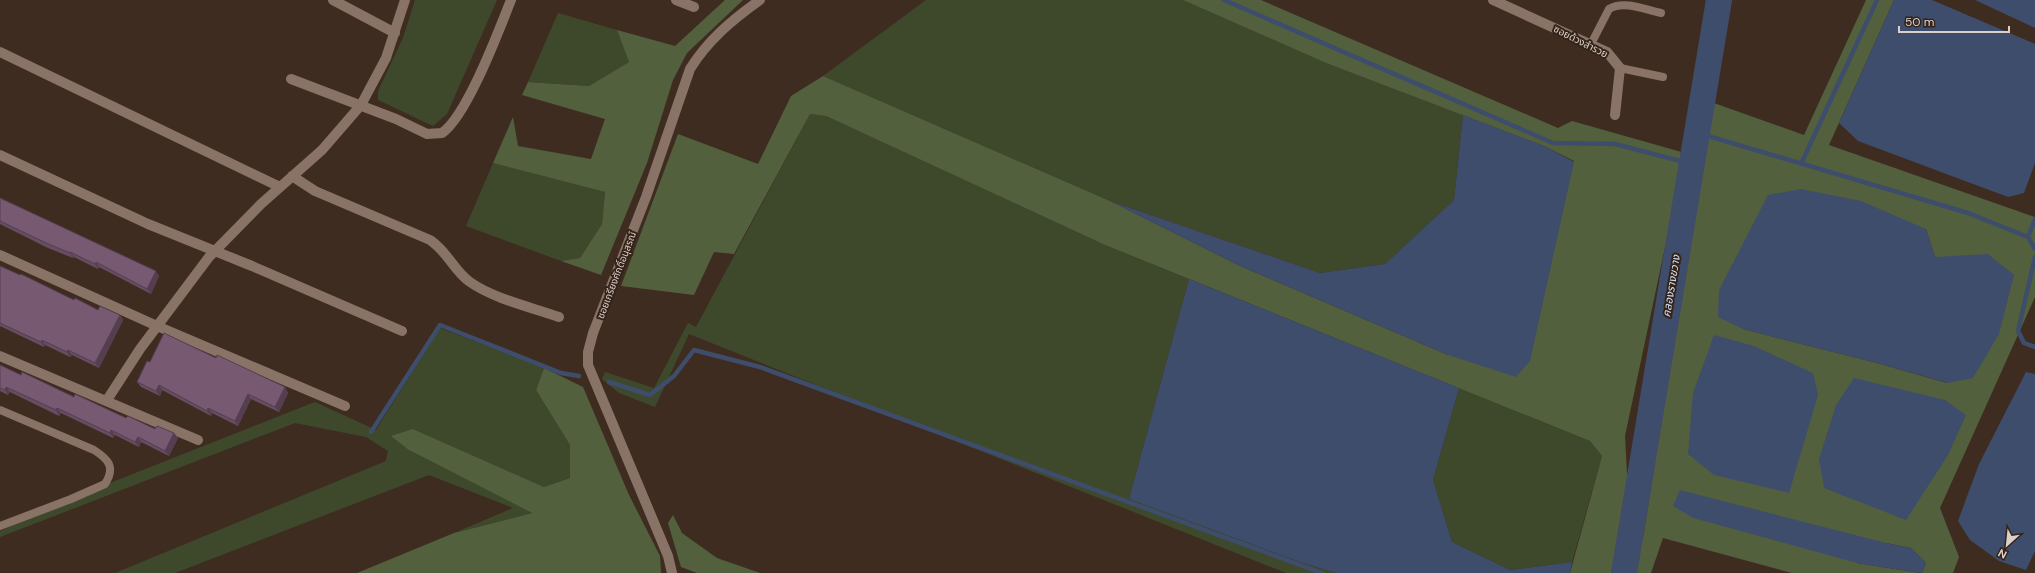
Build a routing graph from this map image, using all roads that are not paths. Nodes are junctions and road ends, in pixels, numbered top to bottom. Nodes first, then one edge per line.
1 (333, 0) edge
2 (405, 0) edge
3 (512, 0) edge
4 (676, 0) edge
5 (760, 0) edge
6 (1494, 0) edge
7 (694, 7) dead end
8 (1661, 13) dead end
9 (395, 33) junction
10 (1591, 44) junction
11 (0, 52) edge
12 (1620, 68) junction
13 (1663, 77) dead end
14 (291, 79) dead end
15 (361, 105) junction
16 (1615, 115) dead end
17 (0, 155) edge
18 (292, 176) junction
19 (280, 187) junction
20 (213, 252) junction
21 (0, 254) edge
22 (559, 317) dead end
23 (158, 326) junction
24 (402, 331) dead end
25 (0, 356) edge
26 (107, 400) junction
27 (345, 406) dead end
28 (0, 410) edge
29 (198, 440) dead end
30 (0, 526) edge
31 (672, 573) edge

1 - 9 street
2 - 9 street
3 - 15 street
4 - 7 street
5 - 31 street, ซอยเกรียงศักดิ์อนุสรณ์
6 - 10 street, ซอยด้วงสำรวย
8 - 10 lane
9 - 15 street
10 - 12 street, ซอยด้วงสำรวย
11 - 19 street
12 - 13 lane
12 - 16 street
14 - 15 street
15 - 18 street
17 - 20 street
18 - 19 street
18 - 22 street
19 - 20 street
20 - 23 street
20 - 24 street
21 - 23 street
23 - 26 street
23 - 27 street
25 - 26 street
26 - 29 street
28 - 30 lane

